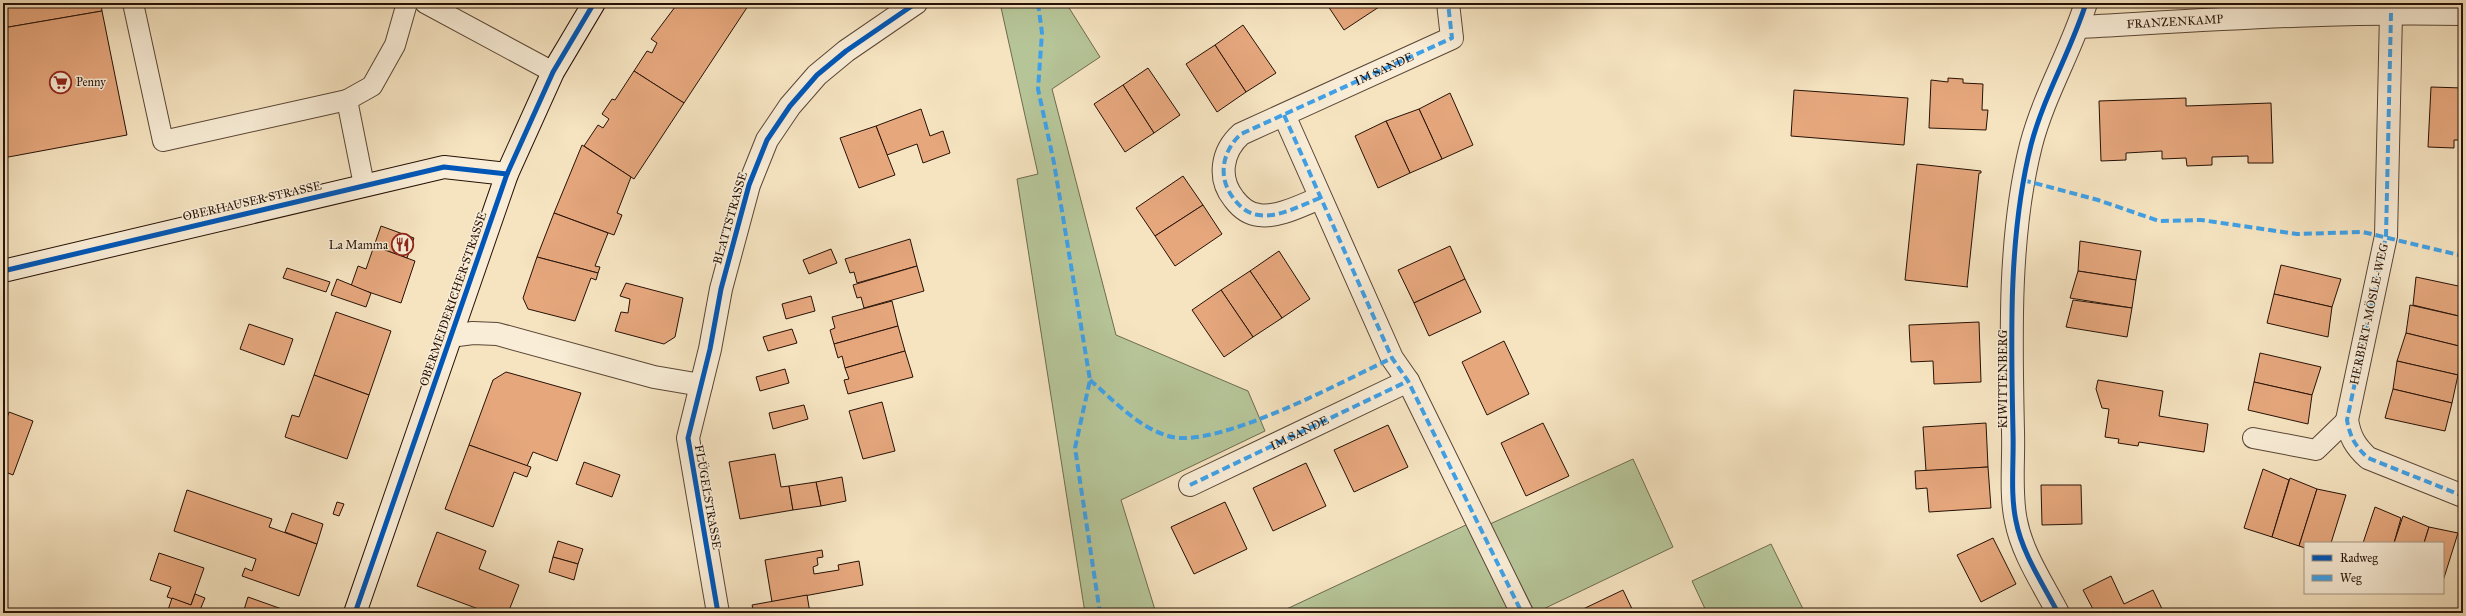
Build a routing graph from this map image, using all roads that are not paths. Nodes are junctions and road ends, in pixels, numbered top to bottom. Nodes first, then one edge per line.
1 (133, 3) edge
2 (407, 3) edge
3 (425, 3) edge
4 (594, 3) edge
5 (916, 3) edge
6 (1448, 3) edge
7 (2086, 3) edge
8 (2391, 13) junction
9 (2463, 14) edge
10 (2079, 27) junction
11 (553, 72) junction
12 (347, 100) junction
13 (1284, 115) junction
14 (507, 174) junction
15 (364, 185) junction
16 (1320, 198) junction
17 (3, 271) edge
18 (450, 336) junction
19 (1408, 381) junction
20 (701, 386) junction
21 (2347, 420) junction
22 (2253, 438) dead end
23 (1190, 485) dead end
24 (2463, 496) edge
25 (355, 613) edge
26 (718, 613) edge
27 (1522, 613) edge
28 (2058, 613) edge

1 - 12 lane
2 - 12 lane
3 - 11 lane
4 - 11 street, OBERMEIDERICHER STRASSE
5 - 20 street, BLATTSTRASSE
6 - 13 street, IM SANDE
7 - 10 street, KIWITTENBERG
8 - 9 street, FRANZENKAMP
8 - 10 street, FRANZENKAMP
8 - 21 street, HERBERT-MÖSLE-WEG
10 - 28 street, KIWITTENBERG
11 - 14 street, OBERMEIDERICHER STRASSE
12 - 15 lane
13 - 16 street
13 - 16 street, IM SANDE
14 - 15 street, OBERHAUSER STRASSE
14 - 18 street, OBERMEIDERICHER STRASSE
15 - 17 street, OBERHAUSER STRASSE
16 - 19 street
18 - 20 street
18 - 25 street, OBERMEIDERICHER STRASSE
19 - 23 street, IM SANDE
19 - 27 street
20 - 26 street, FLÜGELSTRASSE
21 - 22 lane
21 - 24 street, HERBERT-MÖSLE-WEG

